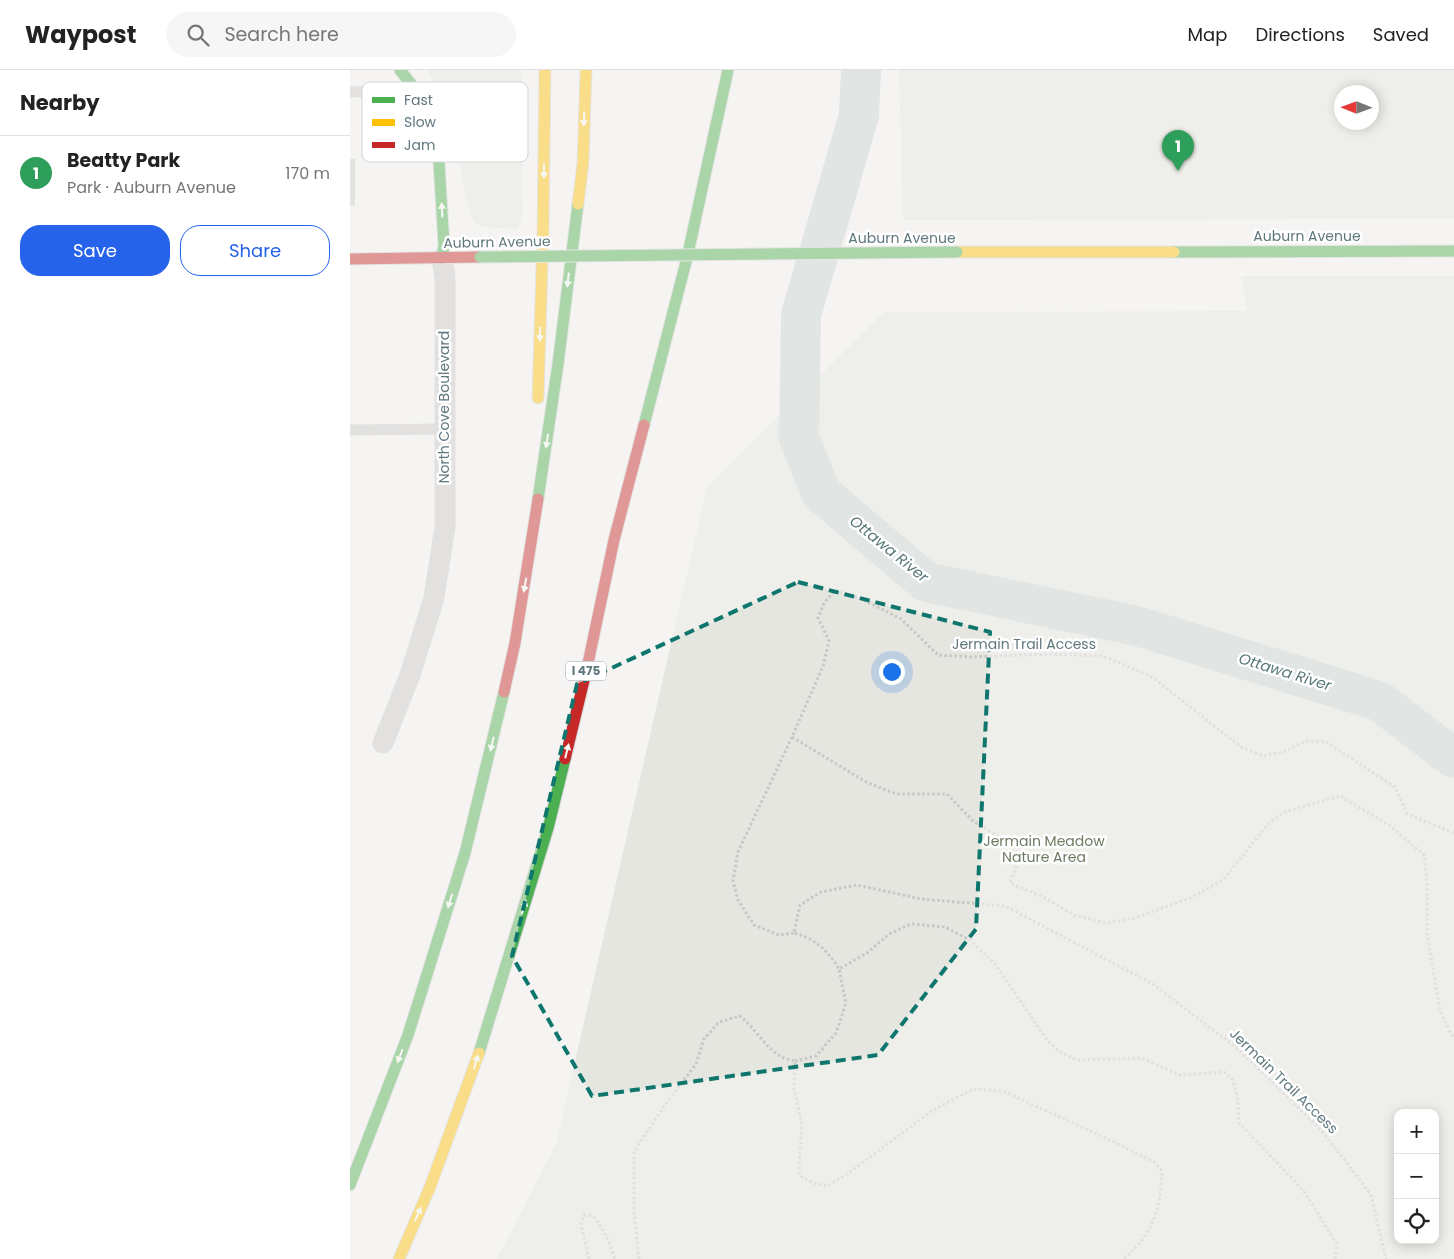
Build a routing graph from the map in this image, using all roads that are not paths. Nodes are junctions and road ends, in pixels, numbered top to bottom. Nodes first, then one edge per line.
1 (400, 70) edge
2 (545, 70) edge
3 (586, 70) edge
4 (728, 70) edge
5 (409, 82) edge
6 (439, 162) edge
7 (1454, 251) edge
8 (442, 258) junction
9 (350, 259) edge
10 (537, 409) dead end
11 (444, 429) junction
12 (536, 429) dead end
13 (350, 430) edge
14 (533, 537) junction
15 (383, 743) dead end
16 (350, 1184) edge
17 (399, 1259) edge

1 - 5 main road, North Cove Boulevard
2 -> 10 main road
3 -> 14 main road
17 -> 4 main road, I 475
8 -> 6 main road, North Cove Boulevard
7 - 8 main road, Auburn Avenue, bridge
8 - 9 main road, Auburn Avenue
8 - 11 street, North Cove Boulevard
11 - 13 lane
11 - 15 street, North Cove Boulevard
12 - 14 main road
14 -> 16 main road

